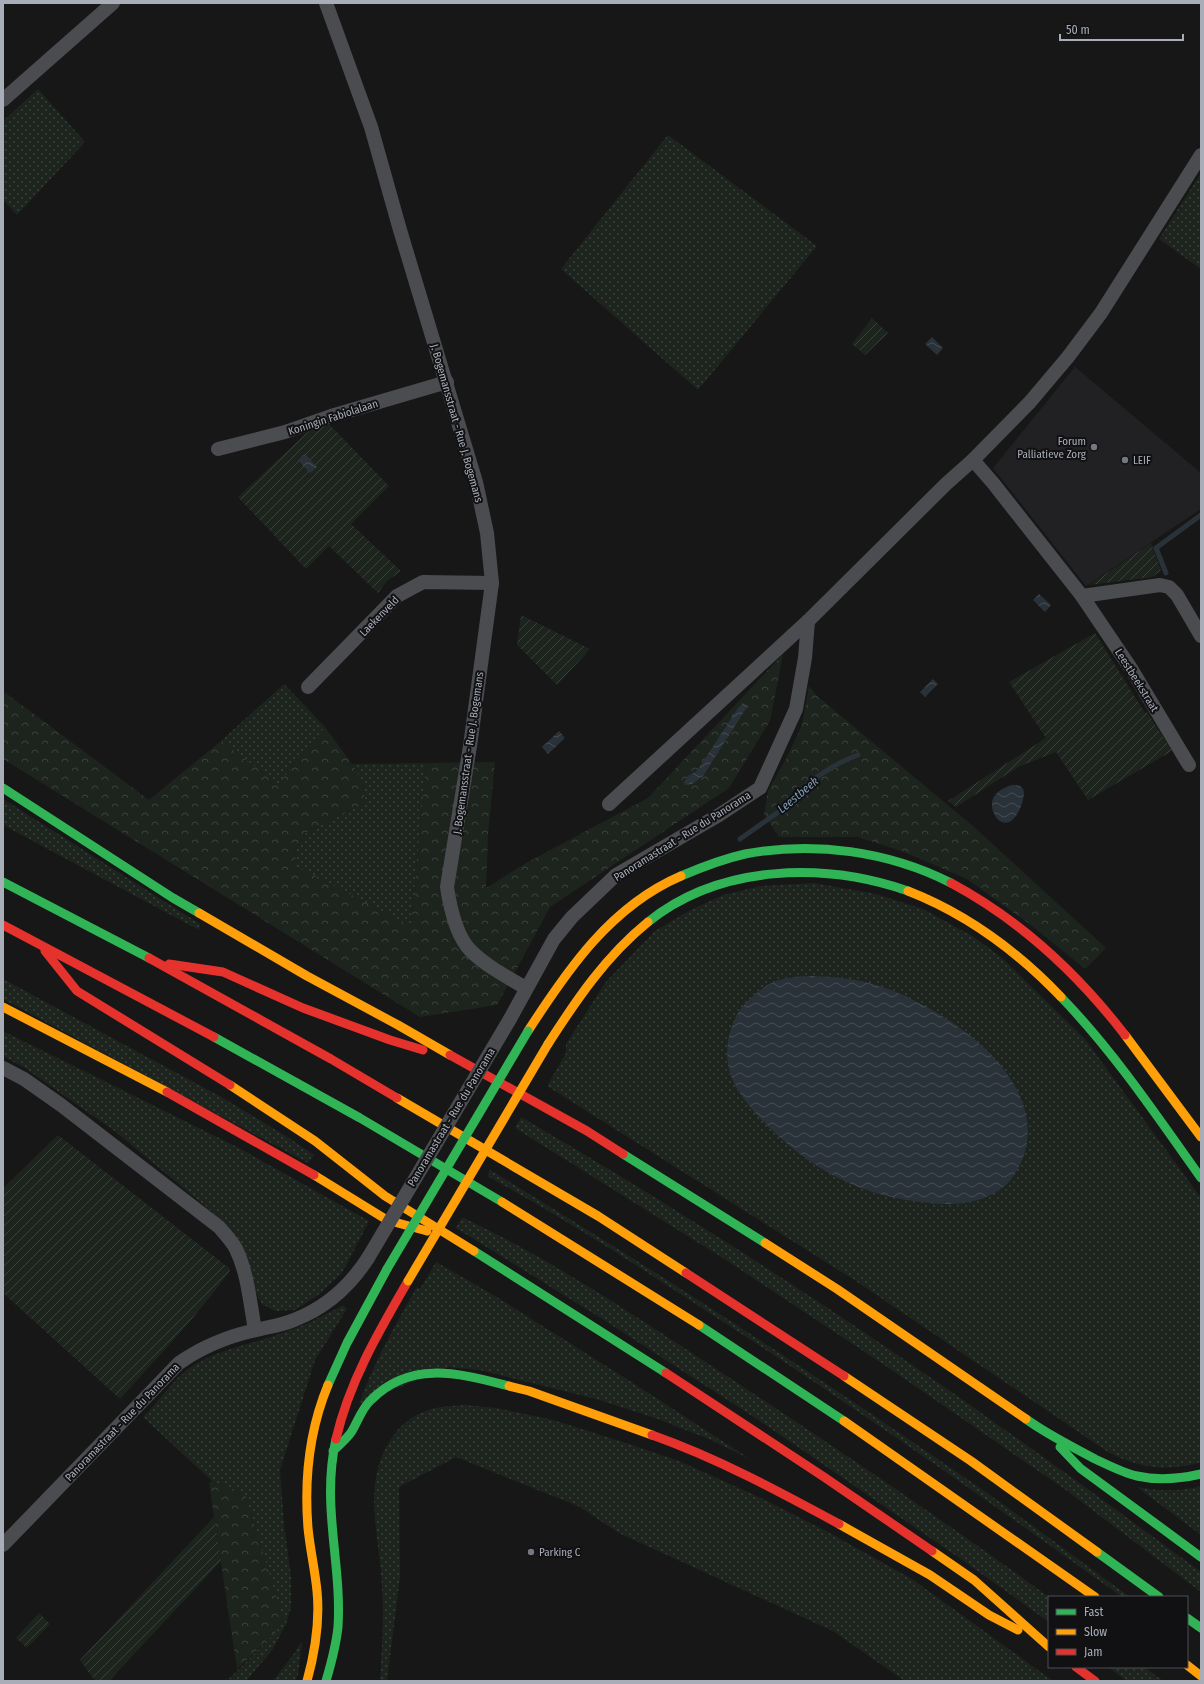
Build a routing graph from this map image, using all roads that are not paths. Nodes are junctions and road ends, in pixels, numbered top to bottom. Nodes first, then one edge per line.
1 (113, 3) edge
2 (326, 3) edge
3 (3, 100) edge
4 (1201, 154) edge
5 (446, 382) junction
6 (218, 449) dead end
7 (973, 460) junction
8 (492, 583) junction
9 (1082, 596) junction
10 (808, 621) junction
11 (1201, 636) edge
12 (308, 688) dead end
13 (1189, 765) dead end
14 (3, 788) edge
15 (609, 804) dead end
16 (3, 882) edge
17 (3, 925) edge
18 (39, 944) junction
19 (156, 962) junction
20 (526, 988) junction
21 (3, 1007) edge
22 (460, 1061) junction
23 (3, 1068) edge
24 (1201, 1137) edge
25 (1201, 1178) edge
26 (448, 1237) junction
27 (255, 1330) junction
28 (1050, 1436) junction
29 (333, 1451) junction
30 (1201, 1474) edge
31 (3, 1545) edge
32 (1201, 1557) edge
33 (1094, 1596) edge
34 (1158, 1596) edge
35 (1188, 1619) edge
36 (1201, 1628) edge
37 (1046, 1646) edge
38 (1188, 1666) edge
39 (1077, 1668) edge
40 (1201, 1676) edge
41 (307, 1681) edge
42 (326, 1681) edge
43 (1095, 1681) edge

1 - 3 street
2 - 5 street, J. Bogemansstraat - Rue J. Bogemans
4 - 7 street
5 - 6 street, Koningin Fabiolalaan
5 - 8 street, J. Bogemansstraat - Rue J. Bogemans
7 - 9 street, Leestbeekstraat
7 - 10 street
8 - 12 street, Laekenveld
8 - 20 street, J. Bogemansstraat - Rue J. Bogemans
9 - 11 street
9 - 13 street, Leestbeekstraat
10 - 15 street
10 - 20 street, Panoramastraat - Rue du Panorama
14 - 22 highway
16 - 19 highway
17 - 18 highway
18 - 26 highway
18 - 33 highway
19 - 22 highway
19 - 34 highway
20 - 27 street, Panoramastraat - Rue du Panorama, bridge
21 - 26 highway
22 - 28 highway
23 - 27 street
24 - 41 highway, bridge
25 - 29 highway, bridge
26 - 37 highway
27 - 31 street, Panoramastraat - Rue du Panorama
28 - 30 highway
28 - 32 highway
29 - 37 highway
29 - 42 highway
35 - 36 highway
38 - 40 highway
39 - 43 highway

